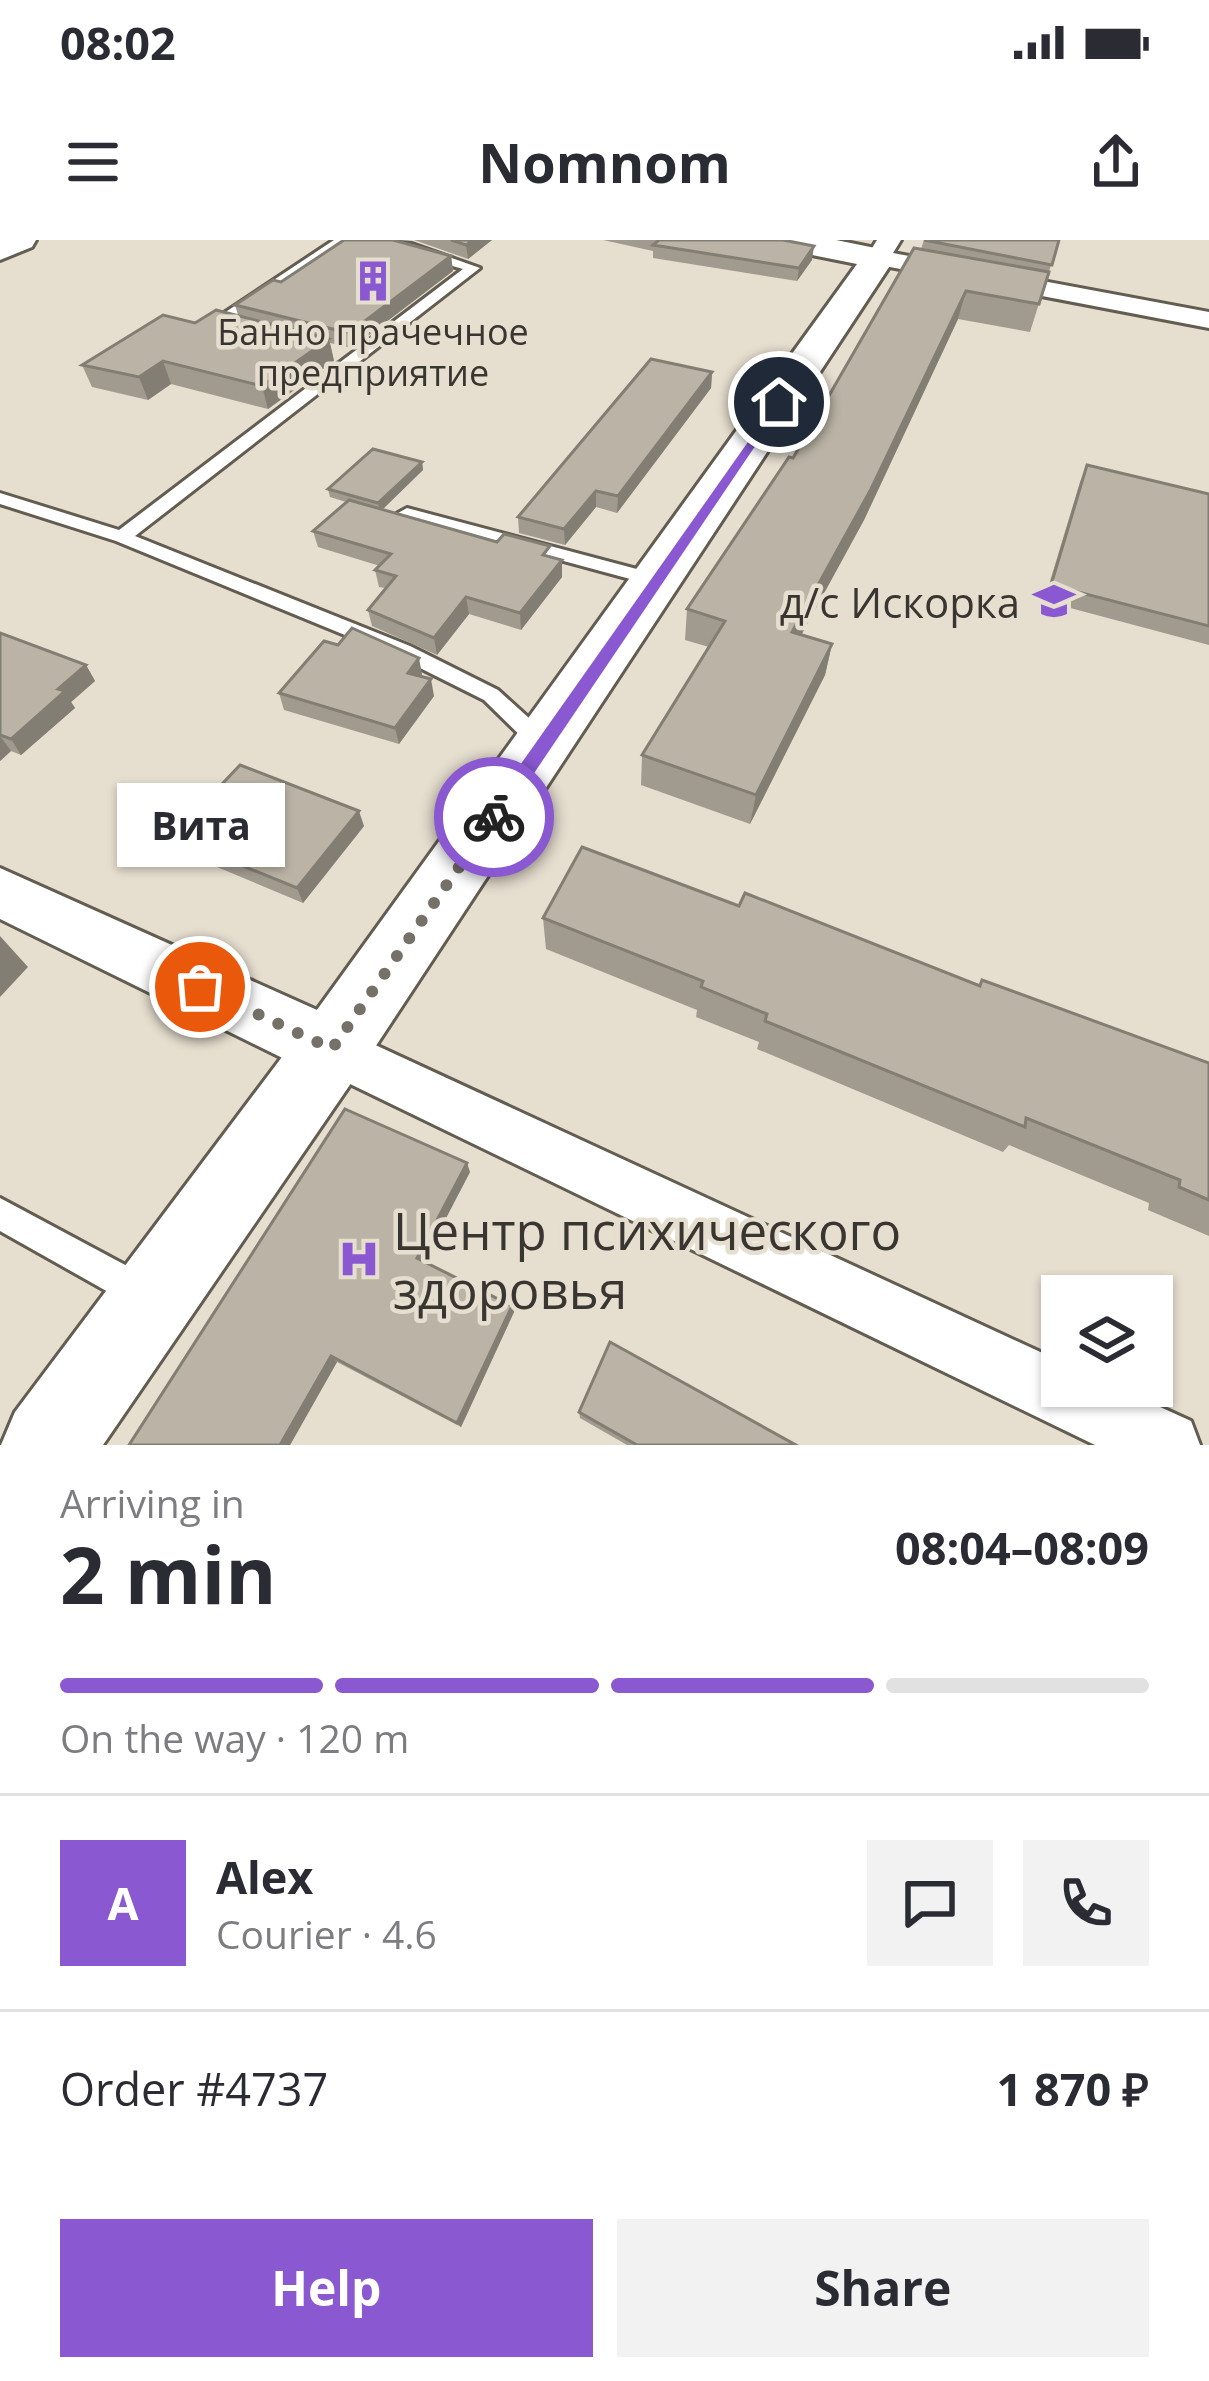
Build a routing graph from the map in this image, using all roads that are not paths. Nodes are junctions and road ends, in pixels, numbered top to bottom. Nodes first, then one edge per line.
1 (20, 240) edge
2 (343, 240) edge
3 (367, 240) edge
4 (784, 240) edge
5 (418, 244) edge
6 (884, 249) edge
7 (0, 250) edge
8 (1209, 320) edge
9 (236, 328) edge
10 (337, 353) edge
11 (357, 358) junction
12 (0, 498) edge
13 (406, 513) edge
14 (122, 537) junction
15 (656, 580) junction
16 (544, 745) junction
17 (0, 892) edge
18 (332, 1049) junction
19 (0, 1214) edge
20 (152, 1299) junction
21 (49, 1445) edge
22 (1167, 1445) edge

1 - 7 main road
2 - 9 lane
3 - 5 lane
4 - 6 main road
5 - 11 lane
6 - 8 street
6 - 15 main road
10 - 11 lane
11 - 14 lane
12 - 14 lane
13 - 15 lane
14 - 16 lane
15 - 16 main road
16 - 18 main road
17 - 18 street
18 - 20 main road
18 - 22 street
19 - 20 lane
20 - 21 main road

